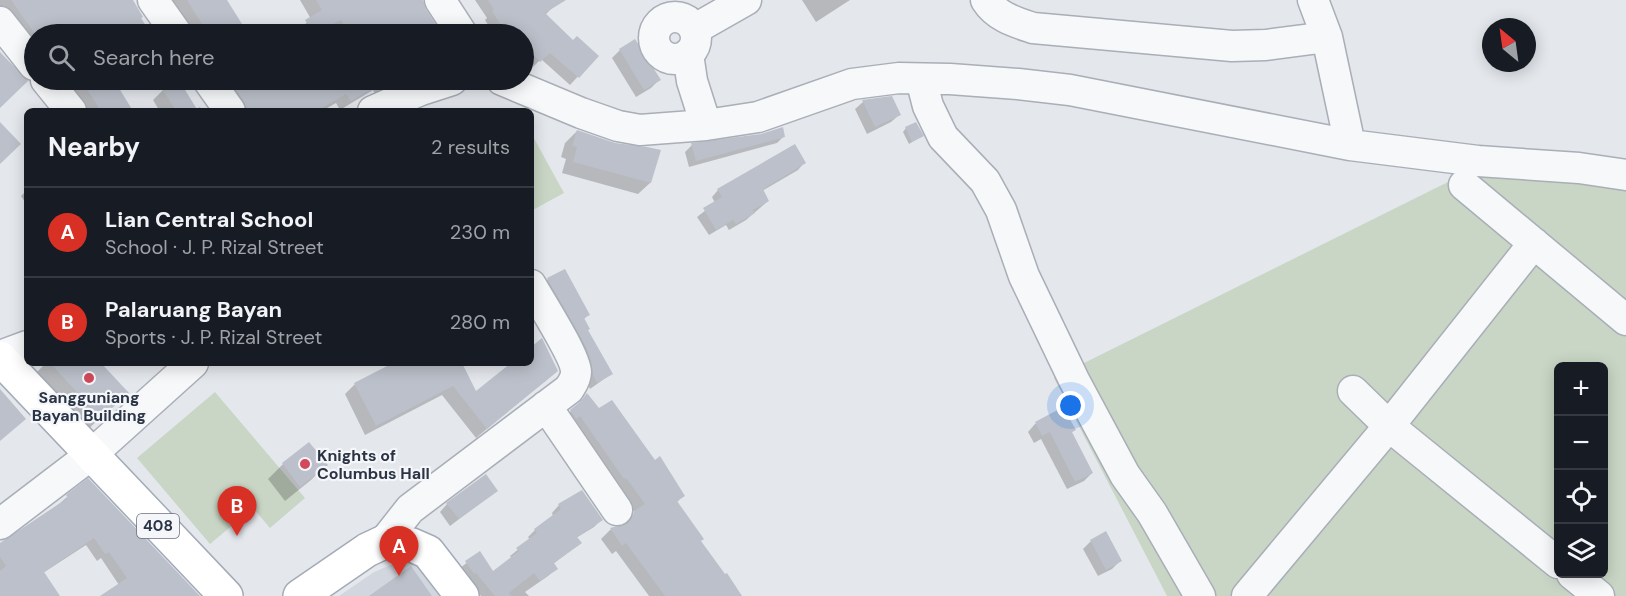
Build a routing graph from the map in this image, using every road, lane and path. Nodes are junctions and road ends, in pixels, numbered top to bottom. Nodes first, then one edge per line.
1 (153, 0) edge
2 (440, 0) edge
3 (746, 0) edge
4 (986, 0) edge
5 (1313, 0) edge
6 (659, 10) edge
7 (0, 22) edge
8 (170, 24) edge
9 (456, 24) edge
10 (1327, 37) junction
11 (683, 47) junction
12 (24, 52) edge
13 (921, 78) junction
14 (54, 90) edge
15 (215, 90) edge
16 (440, 90) edge
17 (525, 90) edge
18 (427, 100) edge
19 (68, 108) edge
20 (228, 108) edge
21 (388, 108) edge
22 (693, 126) junction
23 (1350, 145) junction
24 (1626, 175) edge
25 (1464, 185) dead end
26 (1534, 243) junction
27 (534, 290) edge
28 (1626, 320) edge
29 (24, 347) edge
30 (0, 357) edge
31 (190, 366) edge
32 (1353, 391) dead end
33 (546, 406) junction
34 (1389, 426) junction
35 (92, 454) junction
36 (617, 510) dead end
37 (0, 524) edge
38 (384, 542) junction
39 (1554, 560) edge
40 (1578, 578) edge
41 (226, 596) edge
42 (300, 596) edge
43 (462, 596) edge
44 (1200, 596) edge
45 (1247, 596) edge
46 (1599, 596) edge

1 - 8 street
2 - 9 street
3 - 11 street
4 - 10 street
5 - 10 street
6 - 11 street
7 - 12 street
10 - 23 street
11 - 22 street
13 - 22 street
13 - 23 street
13 - 44 street
14 - 19 street
15 - 20 street
16 - 18 street
17 - 22 street
18 - 21 street
23 - 24 street
25 - 26 street
26 - 28 street
26 - 34 street
27 - 33 street
29 - 30 street
30 - 35 main road, 408
31 - 35 street
32 - 34 street
33 - 36 street
33 - 38 street
34 - 39 street
34 - 45 street
35 - 37 street
35 - 41 main road, 408
38 - 42 main road
38 - 43 main road
40 - 46 street

